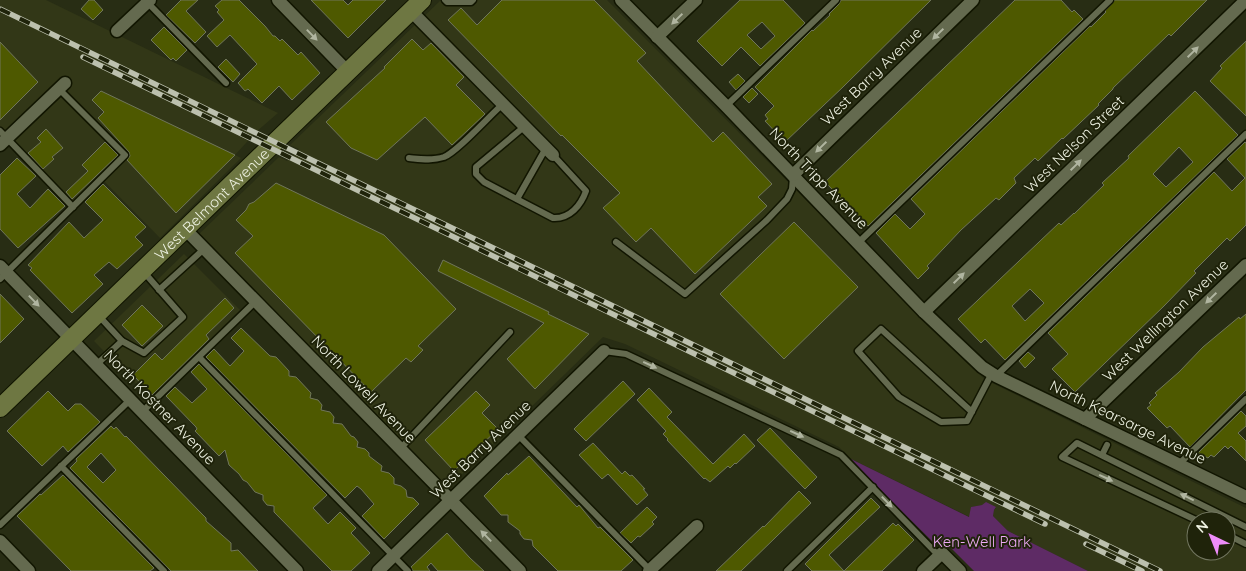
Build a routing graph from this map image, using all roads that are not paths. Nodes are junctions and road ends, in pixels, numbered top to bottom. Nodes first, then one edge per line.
1 (445, 0) edge
2 (473, 0) edge
3 (621, 0) edge
4 (696, 0) edge
5 (836, 0) edge
6 (973, 0) edge
7 (1110, 0) edge
8 (1246, 0) edge
9 (148, 1) edge
10 (283, 2) edge
11 (417, 5) edge
12 (118, 31) dead end
13 (657, 37) junction
14 (348, 72) junction
15 (226, 83) dead end
16 (62, 86) joint
17 (503, 104) junction
18 (726, 106) junction
19 (524, 126) junction
20 (1246, 134) edge
21 (2, 138) edge
22 (550, 151) junction
23 (409, 158) dead end
24 (793, 175) junction
25 (517, 199) junction
26 (73, 206) junction
27 (185, 229) junction
28 (616, 242) dead end
29 (858, 243) junction
30 (204, 249) junction
31 (1246, 265) edge
32 (142, 270) junction
33 (2, 273) edge
34 (159, 290) junction
35 (256, 302) junction
36 (924, 312) junction
37 (97, 314) junction
38 (510, 332) dead end
39 (70, 339) junction
40 (122, 341) junction
41 (604, 351) joint
42 (199, 357) junction
43 (96, 366) junction
44 (994, 375) junction
45 (1246, 399) edge
46 (130, 400) junction
47 (0, 408) edge
48 (142, 412) junction
49 (972, 412) junction
50 (1085, 419) junction
51 (518, 435) junction
52 (1107, 444) dead end
53 (400, 449) junction
54 (1102, 455) junction
55 (1179, 464) junction
56 (61, 466) junction
57 (873, 488) junction
58 (1246, 497) edge
59 (451, 501) junction
60 (1186, 515) edge
61 (0, 525) edge
62 (696, 526) dead end
63 (1246, 527) edge
64 (0, 541) edge
65 (940, 555) junction
66 (394, 556) junction
67 (29, 571) edge
68 (164, 571) edge
69 (297, 571) edge
70 (378, 571) edge
71 (408, 571) edge
72 (520, 571) edge
73 (650, 571) edge
74 (786, 571) edge
75 (923, 571) edge
76 (960, 571) edge

1 - 2 lane
3 - 13 street, North Tripp Avenue
4 -> 13 street
5 - 18 lane
6 -> 24 street, West Barry Avenue
7 - 29 lane
36 -> 8 street, West Nelson Street
9 - 12 street
9 - 15 lane
10 -> 14 street
11 - 14 main road, West Belmont Avenue
11 - 17 street
13 - 18 street, North Tripp Avenue
14 - 27 main road, West Belmont Avenue
16 - 21 street
16 - 26 lane
17 - 19 street
17 - 23 lane
18 - 24 street, North Tripp Avenue
19 - 22 street
19 - 25 lane
20 - 44 lane
21 - 26 lane
22 - 25 lane
22 - 25 lane
24 - 28 lane
24 - 29 street, North Tripp Avenue
26 - 33 lane
27 - 30 street, North Lowell Avenue
27 - 32 main road, West Belmont Avenue
29 - 36 street, North Tripp Avenue
30 - 34 lane
30 - 35 street, North Lowell Avenue
31 -> 50 street, West Wellington Avenue
32 - 34 lane
32 - 37 main road, West Belmont Avenue
33 -> 39 street, North Kostner Avenue
34 - 40 lane
35 - 42 lane
35 - 53 street, North Lowell Avenue
36 - 44 street, North Tripp Avenue
37 - 39 main road, West Belmont Avenue
37 - 40 lane
38 - 53 lane
39 - 43 street, North Kostner Avenue
39 - 47 main road, West Belmont Avenue
40 - 43 lane
41 - 51 street, West Barry Avenue
41 -> 57 lane
42 - 48 lane
42 - 66 lane
43 - 46 street, North Kostner Avenue
44 - 49 lane
44 - 50 street, North Kearsarge Avenue
45 - 55 lane
46 - 48 street, North Kostner Avenue
46 - 56 lane
48 - 69 street, North Kostner Avenue
49 - 49 lane
50 - 55 street, North Kearsarge Avenue
51 - 59 street, West Barry Avenue
51 - 73 lane
52 - 54 lane
53 - 59 street, North Lowell Avenue
54 -> 60 lane
63 -> 54 lane
55 - 58 street, North Kearsarge Avenue
56 - 61 lane
56 - 68 lane
57 -> 65 lane
57 - 74 lane
59 - 66 street, West Barry Avenue
72 -> 59 street, North Lowell Avenue
62 - 73 street
64 - 67 street
65 - 75 street
65 - 76 street
66 - 70 street, West Barry Avenue
66 - 71 lane

